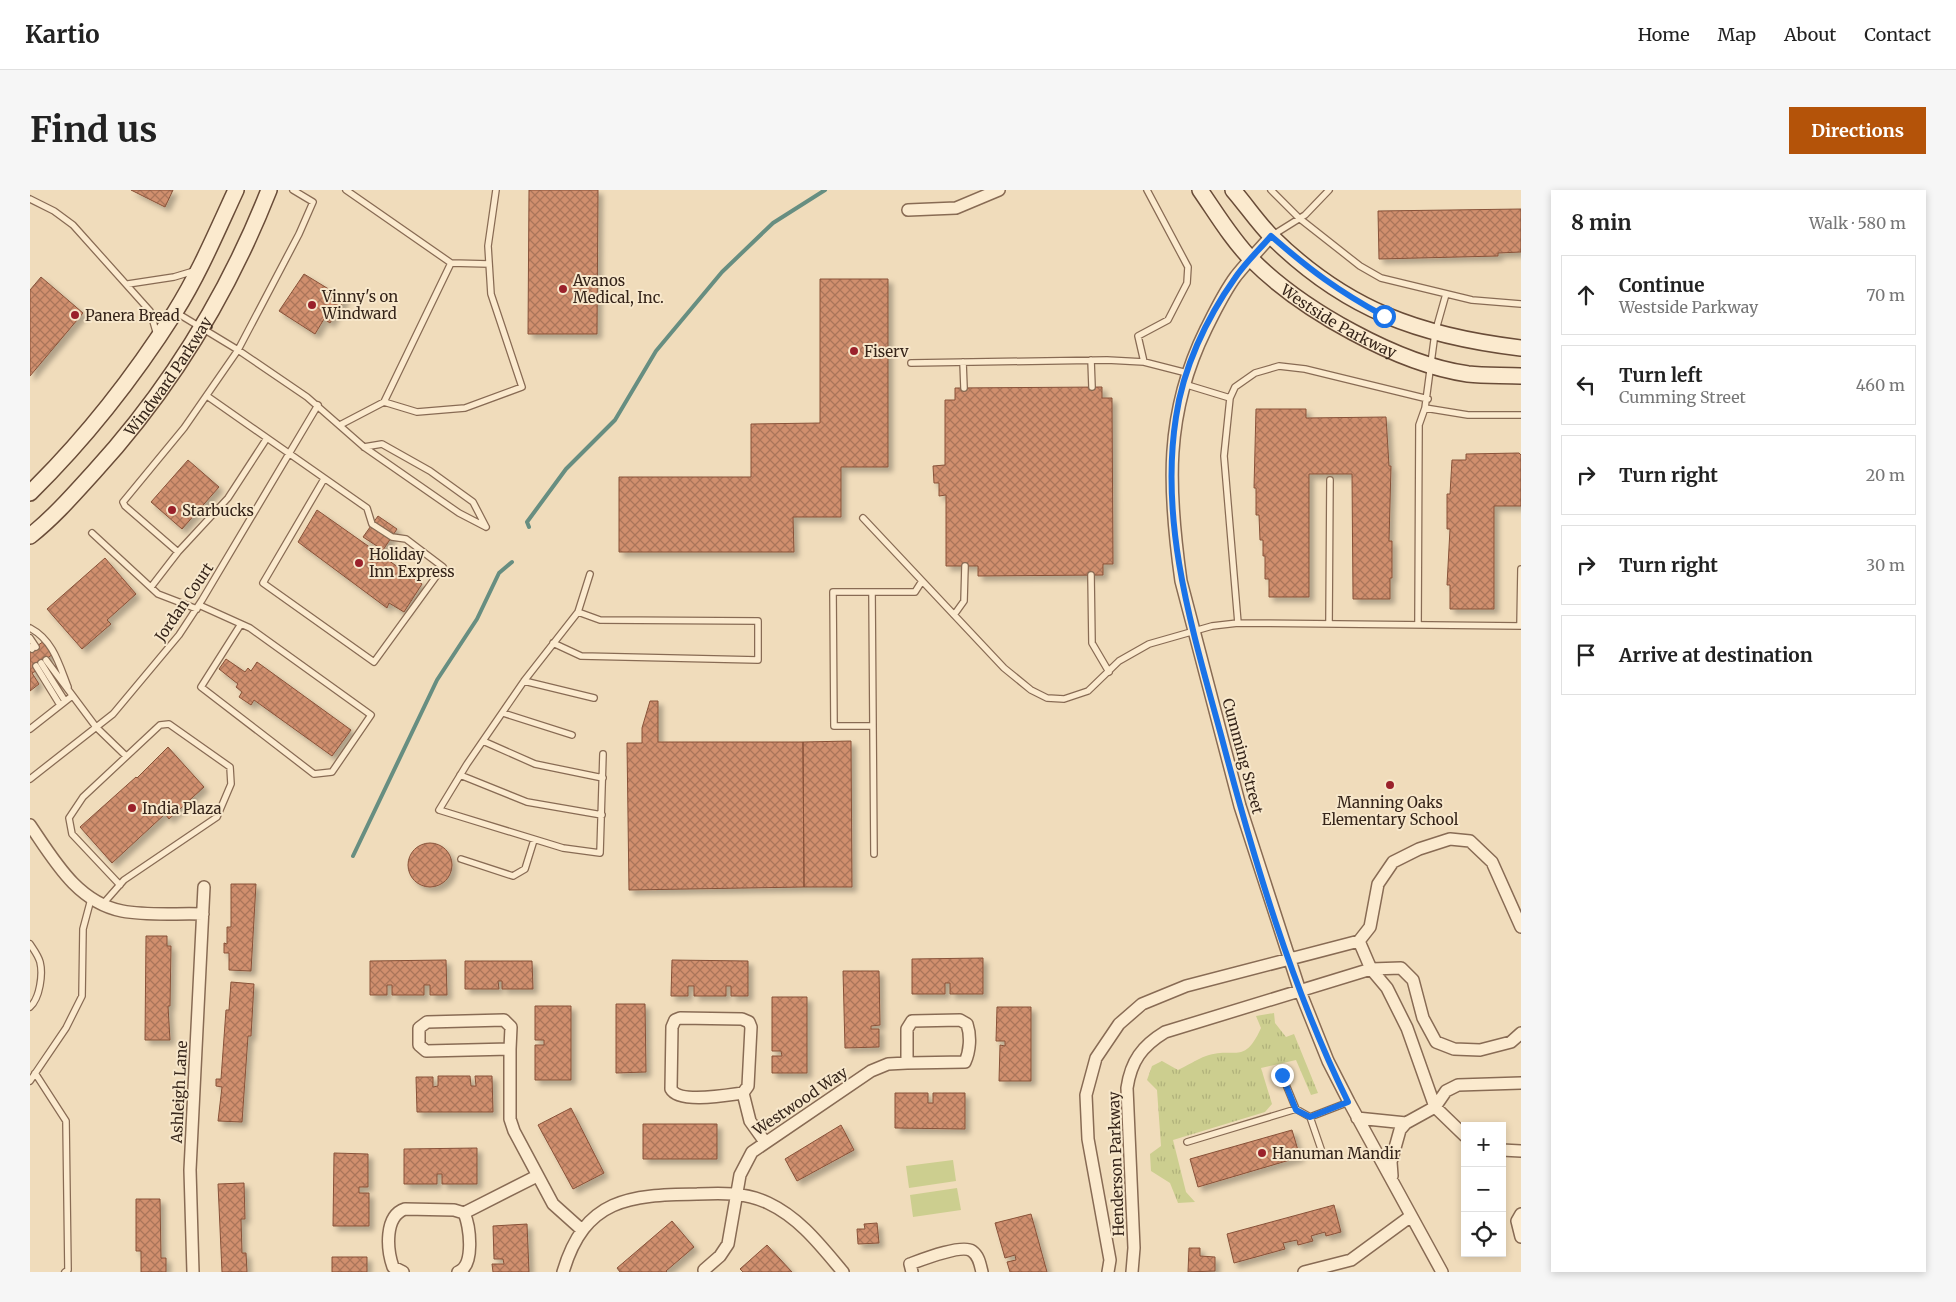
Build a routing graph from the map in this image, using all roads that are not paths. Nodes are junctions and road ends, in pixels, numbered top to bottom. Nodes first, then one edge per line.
1 (236, 190) edge
2 (269, 190) edge
3 (293, 190) edge
4 (346, 190) edge
5 (496, 190) edge
6 (999, 190) edge
7 (1147, 190) edge
8 (1200, 190) edge
9 (1233, 190) edge
10 (1272, 190) edge
11 (1329, 190) edge
12 (30, 199) edge
13 (908, 210) dead end
14 (1299, 218) junction
15 (1271, 236) junction
16 (1251, 259) junction
17 (451, 263) junction
18 (489, 264) junction
19 (198, 270) junction
20 (128, 284) junction
21 (1446, 294) junction
22 (1521, 304) edge
23 (175, 312) junction
24 (201, 328) junction
25 (1435, 333) junction
26 (157, 338) junction
27 (1521, 348) edge
28 (238, 350) junction
29 (1091, 360) junction
30 (964, 362) junction
31 (1144, 362) junction
32 (910, 363) dead end
33 (1432, 365) junction
34 (1521, 376) edge
35 (1185, 378) junction
36 (1092, 387) dead end
37 (964, 388) dead end
38 (207, 396) junction
39 (1230, 398) junction
40 (1428, 399) junction
41 (384, 402) junction
42 (318, 405) junction
43 (1425, 408) junction
44 (1521, 415) edge
45 (340, 425) junction
46 (267, 438) junction
47 (364, 447) junction
48 (290, 454) junction
49 (324, 479) junction
50 (1330, 480) dead end
51 (30, 493) edge
52 (863, 518) dead end
53 (92, 533) dead end
54 (30, 536) edge
55 (178, 552) junction
56 (965, 566) dead end
57 (1521, 569) edge
58 (590, 574) dead end
59 (1091, 575) dead end
60 (922, 581) junction
61 (151, 587) junction
62 (872, 592) junction
63 (198, 607) junction
64 (578, 612) junction
65 (954, 615) junction
66 (1238, 623) junction
67 (241, 624) junction
68 (1329, 624) junction
69 (1418, 625) junction
70 (1520, 626) edge
71 (30, 628) edge
72 (1194, 633) junction
73 (30, 638) edge
74 (553, 643) junction
75 (33, 648) edge
76 (41, 663) junction
77 (1108, 672) junction
78 (524, 682) junction
79 (72, 696) junction
80 (594, 698) dead end
81 (65, 701) junction
82 (60, 706) junction
83 (503, 712) junction
84 (873, 726) junction
85 (96, 727) junction
86 (30, 729) edge
87 (572, 735) dead end
88 (483, 741) junction
89 (604, 754) dead end
90 (126, 756) junction
91 (460, 775) junction
92 (603, 778) junction
93 (30, 779) edge
94 (602, 815) junction
95 (30, 825) edge
96 (534, 840) junction
97 (874, 854) dead end
98 (461, 859) dead end
99 (120, 884) junction
100 (204, 887) dead end
101 (91, 899) junction
102 (102, 905) junction
103 (203, 914) junction
104 (1521, 926) edge
105 (1359, 941) junction
106 (30, 944) edge
107 (1289, 958) junction
108 (1371, 969) junction
109 (1300, 991) junction
110 (30, 1007) edge
111 (1521, 1033) edge
112 (510, 1049) junction
113 (907, 1063) junction
114 (35, 1073) junction
115 (1282, 1075) dead end
116 (30, 1081) edge
117 (1521, 1083) edge
118 (743, 1093) junction
119 (1348, 1102) junction
120 (1436, 1107) junction
121 (1296, 1110) junction
122 (1310, 1117) junction
123 (1358, 1118) junction
124 (1406, 1123) junction
125 (1461, 1132) edge
126 (765, 1142) junction
127 (1187, 1142) dead end
128 (1321, 1150) dead end
129 (1506, 1150) edge
130 (1521, 1151) edge
131 (537, 1176) junction
132 (1393, 1183) junction
133 (737, 1193) junction
134 (464, 1213) junction
135 (1521, 1214) edge
136 (1411, 1216) junction
137 (582, 1230) junction
138 (1521, 1237) edge
139 (911, 1268) edge
140 (1324, 1270) edge
141 (703, 1271) edge
142 (65, 1272) edge
143 (192, 1272) edge
144 (403, 1272) edge
145 (458, 1272) edge
146 (563, 1272) edge
147 (843, 1272) edge
148 (900, 1272) edge
149 (982, 1272) edge
150 (1108, 1272) edge
151 (1132, 1272) edge
152 (1304, 1272) edge
153 (1442, 1272) edge

1 - 19 main road, Windward Parkway
2 - 24 main road, Windward Parkway
3 - 28 lane
4 - 17 lane
5 - 18 lane
6 - 13 street
7 - 31 lane
8 - 16 main road, Westside Parkway
9 - 15 main road, Westside Parkway
10 - 14 lane
11 - 14 lane
12 - 20 lane
14 - 15 lane
14 - 21 lane
15 - 16 street, Cumming Street
15 - 25 main road, Westside Parkway
16 - 33 main road, Westside Parkway
16 - 35 street, Cumming Street
17 - 18 lane
17 - 41 lane
18 - 41 lane
19 - 20 lane
19 - 23 main road, Windward Parkway
20 - 26 lane
21 - 22 lane
21 - 25 lane
23 - 24 lane
23 - 26 main road, Windward Parkway
24 - 28 lane
24 - 54 main road, Windward Parkway
25 - 27 main road, Westside Parkway
25 - 33 lane
26 - 51 main road, Windward Parkway
28 - 38 lane
28 - 42 lane
29 - 30 lane
29 - 31 lane
29 - 36 lane
30 - 32 lane
30 - 37 lane
31 - 35 lane
33 - 34 main road, Westside Parkway
33 - 40 lane
35 - 39 lane
35 - 72 street, Cumming Street
38 - 46 lane
38 - 55 lane
39 - 40 lane
39 - 66 lane
40 - 43 lane
41 - 45 lane
42 - 45 lane
42 - 48 lane, Jordan Court
43 - 44 lane
43 - 69 lane
45 - 47 lane
46 - 48 lane
46 - 55 lane
47 - 47 lane
48 - 49 lane
48 - 63 lane, Jordan Court
49 - 49 lane
50 - 68 lane
52 - 60 lane
53 - 61 lane
55 - 61 lane
56 - 65 lane
57 - 70 lane
58 - 64 lane
59 - 77 lane
60 - 62 lane
60 - 65 lane
61 - 63 lane
62 - 84 lane
62 - 84 lane
63 - 67 lane
63 - 85 lane, Jordan Court
64 - 74 lane
64 - 74 lane
65 - 77 lane
66 - 68 lane
66 - 72 lane
67 - 67 lane
68 - 69 lane
69 - 70 lane
71 - 79 lane
72 - 77 lane
72 - 107 street, Cumming Street
73 - 75 lane
74 - 78 lane
76 - 79 lane
76 - 81 lane
76 - 82 lane
78 - 80 lane
78 - 83 lane
79 - 81 lane
79 - 85 lane
81 - 82 lane
82 - 86 lane
83 - 87 lane
83 - 88 lane
84 - 97 lane
85 - 90 lane
85 - 93 lane, Jordan Court
88 - 91 lane
88 - 92 lane
89 - 92 lane
90 - 99 lane
90 - 99 lane
91 - 94 lane
91 - 96 lane
92 - 94 lane
94 - 96 lane
95 - 101 street
96 - 98 lane
99 - 102 lane
100 - 103 street, Ashleigh Lane
101 - 102 street
101 - 114 lane
102 - 103 street
103 - 143 street, Ashleigh Lane
104 - 105 street
105 - 107 street
105 - 108 street
106 - 110 lane
107 - 109 street, Cumming Street
107 - 150 street
108 - 109 street, Henderson Parkway
108 - 111 street, Henderson Parkway
108 - 120 street
109 - 119 street, Cumming Street
109 - 151 street, Henderson Parkway
112 - 112 street
112 - 131 street
113 - 113 street, Westwood Way
113 - 126 street, Westwood Way
114 - 116 lane
114 - 142 lane
115 - 121 lane
117 - 120 street
118 - 118 street
118 - 126 street
119 - 122 lane
119 - 123 street, Cumming Street
120 - 124 street
120 - 125 street
121 - 122 lane
121 - 127 lane
122 - 128 lane
123 - 124 street
123 - 132 street, Cumming Street
124 - 132 street
126 - 133 street, Westwood Way
129 - 130 street
131 - 134 street
131 - 137 street
132 - 136 street, Cumming Street
133 - 137 street
133 - 141 street, Westwood Way
133 - 147 street
134 - 144 street
134 - 145 street
135 - 138 street
136 - 140 street
136 - 153 street, Cumming Street
137 - 146 street
139 - 148 street
139 - 149 street
140 - 152 street

